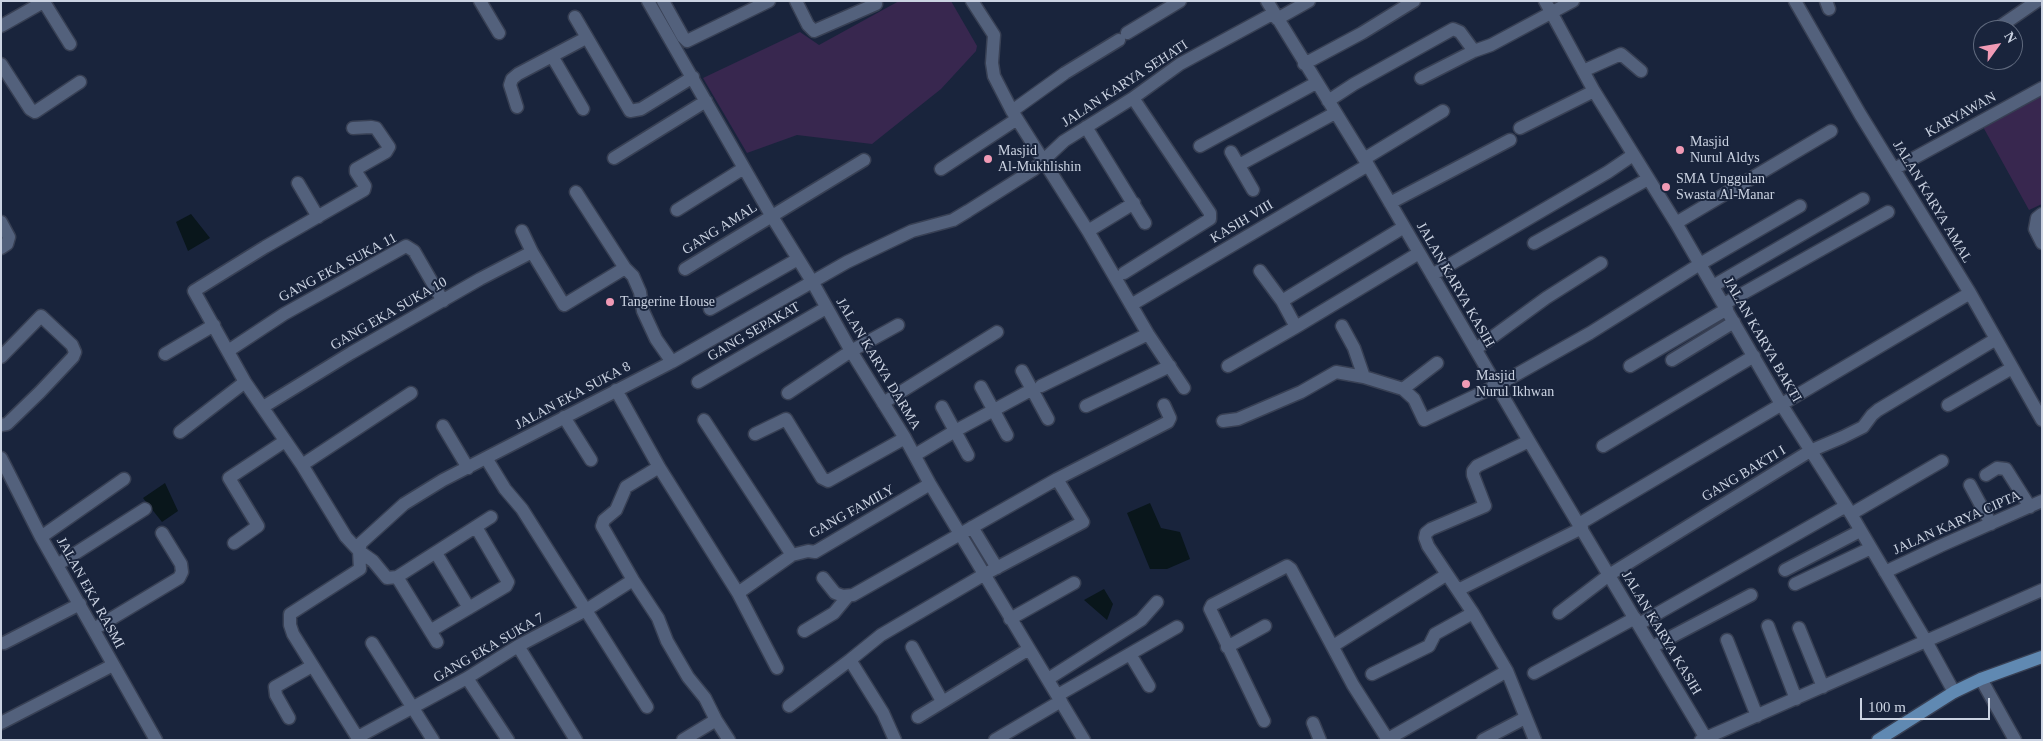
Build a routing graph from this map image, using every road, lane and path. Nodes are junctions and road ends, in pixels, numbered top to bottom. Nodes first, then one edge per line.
1 (480, 1) edge
2 (662, 1) edge
3 (768, 1) edge
4 (796, 1) edge
5 (972, 1) edge
6 (1180, 1) edge
7 (1267, 1) edge
8 (1309, 1) edge
9 (1414, 1) edge
10 (1545, 1) edge
11 (1573, 1) edge
12 (1795, 1) edge
13 (2038, 1) edge
14 (41, 2) edge
15 (650, 2) edge
16 (876, 4) dead end
17 (2042, 6) edge
18 (1552, 14) junction
19 (1275, 16) junction
20 (575, 17) dead end
21 (2009, 20) edge
22 (1, 26) edge
23 (499, 32) dead end
24 (586, 38) junction
25 (70, 44) dead end
26 (1474, 51) junction
27 (552, 56) junction
28 (1, 64) edge
29 (1304, 64) junction
30 (1583, 71) junction
31 (1641, 71) dead end
32 (693, 78) junction
33 (1421, 78) dead end
34 (80, 82) dead end
35 (1316, 83) junction
36 (2042, 88) edge
37 (1594, 90) junction
38 (1133, 98) junction
39 (706, 101) junction
40 (517, 107) dead end
41 (1331, 107) junction
42 (583, 109) dead end
43 (1443, 111) dead end
44 (1014, 115) junction
45 (1086, 127) junction
46 (352, 128) dead end
47 (1520, 128) dead end
48 (1831, 131) dead end
49 (1510, 140) dead end
50 (1200, 146) dead end
51 (1231, 152) dead end
52 (1633, 155) junction
53 (614, 158) dead end
54 (864, 160) dead end
55 (1044, 162) junction
56 (1366, 162) junction
57 (1239, 165) junction
58 (744, 168) junction
59 (941, 169) dead end
60 (1894, 169) junction
61 (1648, 179) junction
62 (298, 183) dead end
63 (1253, 190) dead end
64 (576, 192) dead end
65 (1863, 199) dead end
66 (1390, 202) junction
67 (1134, 203) junction
68 (1800, 206) dead end
69 (677, 210) dead end
70 (1888, 212) dead end
71 (2042, 214) edge
72 (771, 215) junction
73 (318, 217) junction
74 (1, 222) edge
75 (1145, 223) dead end
76 (1676, 223) junction
77 (1404, 227) junction
78 (522, 231) dead end
79 (1088, 231) junction
80 (1534, 243) dead end
81 (2042, 243) edge
82 (1, 248) edge
83 (532, 252) junction
84 (1419, 253) junction
85 (798, 259) junction
86 (1601, 263) dead end
87 (1700, 264) junction
88 (624, 268) junction
89 (685, 268) dead end
90 (1260, 271) dead end
91 (1124, 273) dead end
92 (1432, 275) junction
93 (814, 283) junction
94 (1714, 286) junction
95 (1970, 293) junction
96 (443, 301) junction
97 (1282, 301) junction
98 (1131, 305) junction
99 (1725, 307) junction
100 (826, 308) junction
101 (710, 309) dead end
102 (1734, 322) junction
103 (214, 325) junction
104 (898, 325) dead end
105 (1342, 326) dead end
106 (1296, 327) junction
107 (997, 332) dead end
108 (1148, 334) junction
109 (1996, 340) junction
110 (1476, 349) junction
111 (228, 351) junction
112 (851, 351) junction
113 (165, 354) dead end
114 (1754, 356) junction
115 (1, 357) edge
116 (1672, 360) dead end
117 (672, 362) junction
118 (1437, 363) dead end
119 (1170, 366) junction
120 (1228, 366) dead end
121 (1630, 366) dead end
122 (2012, 368) junction
123 (1022, 371) dead end
124 (1364, 377) junction
125 (245, 382) junction
126 (698, 382) dead end
127 (1496, 386) junction
128 (981, 387) dead end
129 (1036, 388) junction
130 (1184, 388) dead end
131 (1403, 389) junction
132 (616, 390) junction
133 (411, 393) dead end
134 (788, 393) dead end
135 (883, 403) junction
136 (1781, 404) junction
137 (1164, 405) dead end
138 (1948, 405) dead end
139 (1086, 406) dead end
140 (263, 407) junction
141 (942, 407) dead end
142 (994, 410) junction
143 (564, 417) junction
144 (1048, 419) dead end
145 (704, 420) dead end
146 (2042, 420) edge
147 (1223, 421) dead end
148 (1, 425) edge
149 (443, 426) dead end
150 (955, 431) junction
151 (180, 432) dead end
152 (755, 434) dead end
153 (1007, 435) dead end
154 (905, 438) junction
155 (285, 441) junction
156 (1529, 442) junction
157 (1603, 446) dead end
158 (1810, 451) junction
159 (915, 455) junction
160 (968, 456) dead end
161 (1, 458) edge
162 (486, 458) junction
163 (591, 460) dead end
164 (1942, 461) dead end
165 (302, 465) junction
166 (659, 467) junction
167 (468, 468) junction
168 (1986, 475) dead end
169 (124, 479) dead end
170 (1057, 479) junction
171 (930, 484) junction
172 (1970, 485) dead end
173 (2042, 501) edge
174 (2030, 507) junction
175 (146, 509) dead end
176 (1848, 510) junction
177 (491, 517) dead end
178 (1991, 524) junction
179 (1580, 526) junction
180 (476, 527) junction
181 (966, 530) junction
182 (1860, 531) junction
183 (162, 532) dead end
184 (41, 537) junction
185 (234, 542) dead end
186 (1871, 548) junction
187 (359, 551) junction
188 (436, 553) junction
189 (792, 555) junction
190 (57, 565) junction
191 (997, 568) junction
192 (1785, 570) dead end
193 (1885, 572) junction
194 (984, 574) junction
195 (1446, 574) junction
196 (1609, 575) junction
197 (397, 577) junction
198 (823, 578) dead end
199 (633, 580) junction
200 (1074, 584) dead end
201 (1795, 584) dead end
202 (1458, 590) junction
203 (2042, 590) edge
204 (738, 594) junction
205 (1751, 595) dead end
206 (848, 596) junction
207 (1157, 602) dead end
208 (80, 604) junction
209 (469, 608) junction
210 (586, 610) junction
211 (1559, 612) dead end
212 (1473, 614) junction
213 (1010, 619) junction
214 (1637, 621) junction
215 (1265, 626) dead end
216 (1768, 626) dead end
217 (1177, 627) dead end
218 (1799, 628) dead end
219 (94, 629) junction
220 (804, 632) dead end
221 (1727, 640) dead end
222 (1926, 641) junction
223 (4, 643) dead end
224 (372, 643) dead end
225 (518, 646) junction
226 (1333, 646) junction
227 (912, 647) dead end
228 (1227, 647) junction
229 (1652, 647) junction
230 (1029, 649) junction
231 (1130, 654) junction
232 (2042, 657) edge
233 (850, 660) junction
234 (112, 665) junction
235 (312, 666) junction
236 (777, 668) dead end
237 (1507, 671) junction
238 (1534, 672) dead end
239 (1372, 674) dead end
240 (467, 678) junction
241 (1048, 678) junction
242 (1982, 679) junction
243 (1149, 686) dead end
244 (1823, 687) junction
245 (1954, 692) junction
246 (1060, 698) junction
247 (1796, 698) junction
248 (942, 701) junction
249 (789, 706) dead end
250 (647, 707) dead end
251 (414, 708) junction
252 (1757, 716) junction
253 (918, 717) dead end
254 (289, 718) dead end
255 (1526, 718) junction
256 (716, 720) junction
257 (1264, 721) dead end
258 (1, 723) edge
259 (1312, 723) dead end
260 (358, 738) edge
261 (1704, 739) edge
262 (156, 740) edge
263 (433, 740) edge
264 (508, 740) edge
265 (576, 740) edge
266 (683, 740) edge
267 (729, 740) edge
268 (895, 740) edge
269 (995, 740) edge
270 (1084, 740) edge
271 (1320, 740) edge
272 (1388, 740) edge
273 (1484, 740) edge
274 (1535, 740) edge
275 (1878, 740) edge
276 (2015, 740) edge

1 - 23 street
2 - 3 street
4 - 16 street
5 - 44 street
6 - 44 street
7 - 19 street, JALAN KARYA KASIH
8 - 19 street, JALAN KARYA SEHATI
9 - 29 street
10 - 18 street, JALAN KARYA BAKTI
11 - 18 street
12 - 60 street, JALAN KARYA AMAL
13 - 17 street
13 - 21 street
14 - 22 street
14 - 25 street
15 - 32 street, JALAN KARYA DARMA
18 - 26 street
18 - 30 street, JALAN KARYA BAKTI
19 - 29 street, JALAN KARYA KASIH
19 - 38 street, JALAN KARYA SEHATI
20 - 24 street
24 - 27 street
24 - 32 street
26 - 33 street
26 - 41 street
27 - 40 street
27 - 42 street
28 - 34 street
29 - 35 street, JALAN KARYA KASIH
30 - 31 street
30 - 37 street, JALAN KARYA BAKTI
32 - 39 street, JALAN KARYA DARMA
35 - 41 street, JALAN KARYA KASIH
35 - 50 street
36 - 60 street, KARYAWAN
37 - 47 street
37 - 52 street, JALAN KARYA BAKTI
38 - 45 street, JALAN KARYA SEHATI
38 - 91 street
39 - 53 street
39 - 58 street, JALAN KARYA DARMA
41 - 56 street, JALAN KARYA KASIH
41 - 57 street
43 - 56 street, KASIH VIII
44 - 55 street
44 - 59 street
45 - 55 street, JALAN KARYA SEHATI
45 - 67 street
46 - 73 street
48 - 76 street
49 - 66 street
51 - 57 street
52 - 61 street, JALAN KARYA BAKTI
52 - 92 street
54 - 72 street, GANG AMAL
55 - 79 street
55 - 93 street, JALAN KARYA SEHATI
56 - 66 street, JALAN KARYA KASIH
56 - 98 street, KASIH VIII
57 - 63 street
58 - 69 street
58 - 72 street, JALAN KARYA DARMA
60 - 95 street, JALAN KARYA AMAL
61 - 76 street, JALAN KARYA BAKTI
61 - 80 street
62 - 73 street
64 - 88 street
65 - 94 street
66 - 77 street, JALAN KARYA KASIH
67 - 75 street
67 - 79 street
68 - 87 street
70 - 99 street
71 - 81 street
72 - 85 street, JALAN KARYA DARMA
72 - 89 street, GANG AMAL
73 - 103 street
74 - 82 street
76 - 87 street, JALAN KARYA BAKTI
77 - 84 street, JALAN KARYA KASIH
77 - 97 street
78 - 83 street
79 - 98 street
83 - 88 street
83 - 96 street, GANG EKA SUKA 10
84 - 92 street, JALAN KARYA KASIH
84 - 106 street
85 - 93 street, JALAN KARYA DARMA
85 - 101 street
86 - 110 street
87 - 94 street, JALAN KARYA BAKTI
87 - 127 street
88 - 117 street
90 - 97 street
92 - 110 street, JALAN KARYA KASIH
93 - 100 street, JALAN KARYA DARMA
93 - 117 street, JALAN EKA SUKA 8
94 - 99 street, JALAN KARYA BAKTI
95 - 109 street, JALAN KARYA AMAL
95 - 136 street
96 - 111 street, GANG EKA SUKA 11
96 - 140 street, GANG EKA SUKA 10
97 - 106 street
98 - 108 street
99 - 102 street, JALAN KARYA BAKTI
99 - 121 street
100 - 112 street, JALAN KARYA DARMA
100 - 126 street, GANG SEPAKAT
102 - 114 street, JALAN KARYA BAKTI
102 - 116 street
103 - 111 street
103 - 113 street
104 - 112 street
105 - 124 street
106 - 120 street
107 - 135 street
108 - 119 street
108 - 129 street
109 - 122 street, JALAN KARYA AMAL
109 - 158 street, GANG BAKTI I
110 - 127 street, JALAN KARYA KASIH
111 - 125 street
112 - 134 street
112 - 135 street, JALAN KARYA DARMA
114 - 136 street, JALAN KARYA BAKTI
114 - 157 street
115 - 148 street
117 - 132 street, JALAN EKA SUKA 8
118 - 131 street
119 - 130 street
119 - 139 street
122 - 138 street
122 - 146 street, JALAN KARYA AMAL
123 - 129 street
124 - 131 street
124 - 147 street
125 - 140 street
125 - 151 street
127 - 131 street
127 - 156 street, JALAN KARYA KASIH
128 - 142 street
129 - 142 street
129 - 144 street
132 - 143 street, JALAN EKA SUKA 8
132 - 166 street
133 - 165 street
135 - 154 street, JALAN KARYA DARMA
136 - 158 street, JALAN KARYA BAKTI
136 - 179 street
137 - 170 street
140 - 155 street
141 - 150 street
142 - 150 street
142 - 153 street
143 - 162 street, JALAN EKA SUKA 8
143 - 163 street
145 - 189 street
149 - 167 street
150 - 159 street
150 - 160 street
152 - 154 street
154 - 159 street, JALAN KARYA DARMA
155 - 165 street
155 - 185 street
156 - 179 street, JALAN KARYA KASIH
156 - 195 street
158 - 176 street, JALAN KARYA BAKTI
158 - 196 street, GANG BAKTI I
159 - 171 street, JALAN KARYA DARMA
161 - 184 street, JALAN EKA RASMI
162 - 167 street, JALAN EKA SUKA 8
162 - 210 street
164 - 176 street
165 - 187 street
166 - 199 street
166 - 204 street
167 - 187 street, JALAN EKA SUKA 8
168 - 174 street
169 - 184 street
170 - 181 street
170 - 191 street
171 - 181 street, JALAN KARYA DARMA
171 - 189 street, GANG FAMILY
172 - 178 street
173 - 174 street, JALAN KARYA CIPTA
174 - 178 street, JALAN KARYA CIPTA
175 - 190 street
176 - 182 street, JALAN KARYA BAKTI
176 - 214 street
177 - 180 street
178 - 193 street, JALAN KARYA CIPTA
179 - 196 street, JALAN KARYA KASIH
179 - 202 street
180 - 188 street
180 - 209 street
181 - 191 street
181 - 194 street, JALAN KARYA DARMA
181 - 206 street
182 - 186 street, JALAN KARYA BAKTI
182 - 192 street
183 - 219 street
184 - 190 street, JALAN EKA RASMI
186 - 193 street, JALAN KARYA BAKTI
186 - 201 street
187 - 197 street
187 - 235 street
188 - 197 street
188 - 209 street
189 - 204 street, GANG FAMILY
190 - 208 street, JALAN EKA RASMI
191 - 194 street
193 - 222 street, JALAN KARYA BAKTI
194 - 213 street, JALAN KARYA DARMA
194 - 233 street
195 - 202 street
195 - 226 street
196 - 211 street, GANG BAKTI I
196 - 214 street, JALAN KARYA KASIH
197 - 209 street
198 - 206 street
199 - 210 street, GANG EKA SUKA 7
199 - 256 street
200 - 213 street
202 - 212 street
203 - 222 street
204 - 236 street
205 - 229 street
206 - 220 street
207 - 241 street
208 - 219 street, JALAN EKA RASMI
208 - 223 street
210 - 225 street, GANG EKA SUKA 7
210 - 250 street
212 - 237 street
212 - 239 street
213 - 230 street, JALAN KARYA DARMA
214 - 229 street, JALAN KARYA KASIH
214 - 238 street
215 - 228 street
216 - 247 street
217 - 231 street
218 - 244 street
219 - 234 street, JALAN EKA RASMI
221 - 252 street
222 - 244 street
222 - 245 street, JALAN KARYA BAKTI
224 - 251 street
225 - 240 street, GANG EKA SUKA 7
225 - 265 street
226 - 228 street
226 - 272 street
227 - 248 street
228 - 257 street
229 - 261 street, JALAN KARYA KASIH
230 - 241 street, JALAN KARYA DARMA
230 - 248 street
231 - 243 street
231 - 246 street
232 - 242 main road
233 - 249 street
233 - 268 street
234 - 258 street
234 - 262 street, JALAN EKA RASMI
235 - 254 street
235 - 260 street
237 - 255 street
237 - 272 street
240 - 251 street, GANG EKA SUKA 7
240 - 264 street
241 - 246 street, JALAN KARYA DARMA
242 - 245 main road
242 - 276 street
244 - 247 street
245 - 275 main road
246 - 269 street
246 - 270 street, JALAN KARYA DARMA
247 - 252 street
248 - 253 street
251 - 260 street, GANG EKA SUKA 7
251 - 263 street
252 - 261 street
255 - 273 street
255 - 274 street
256 - 266 street
256 - 267 street
259 - 271 street

